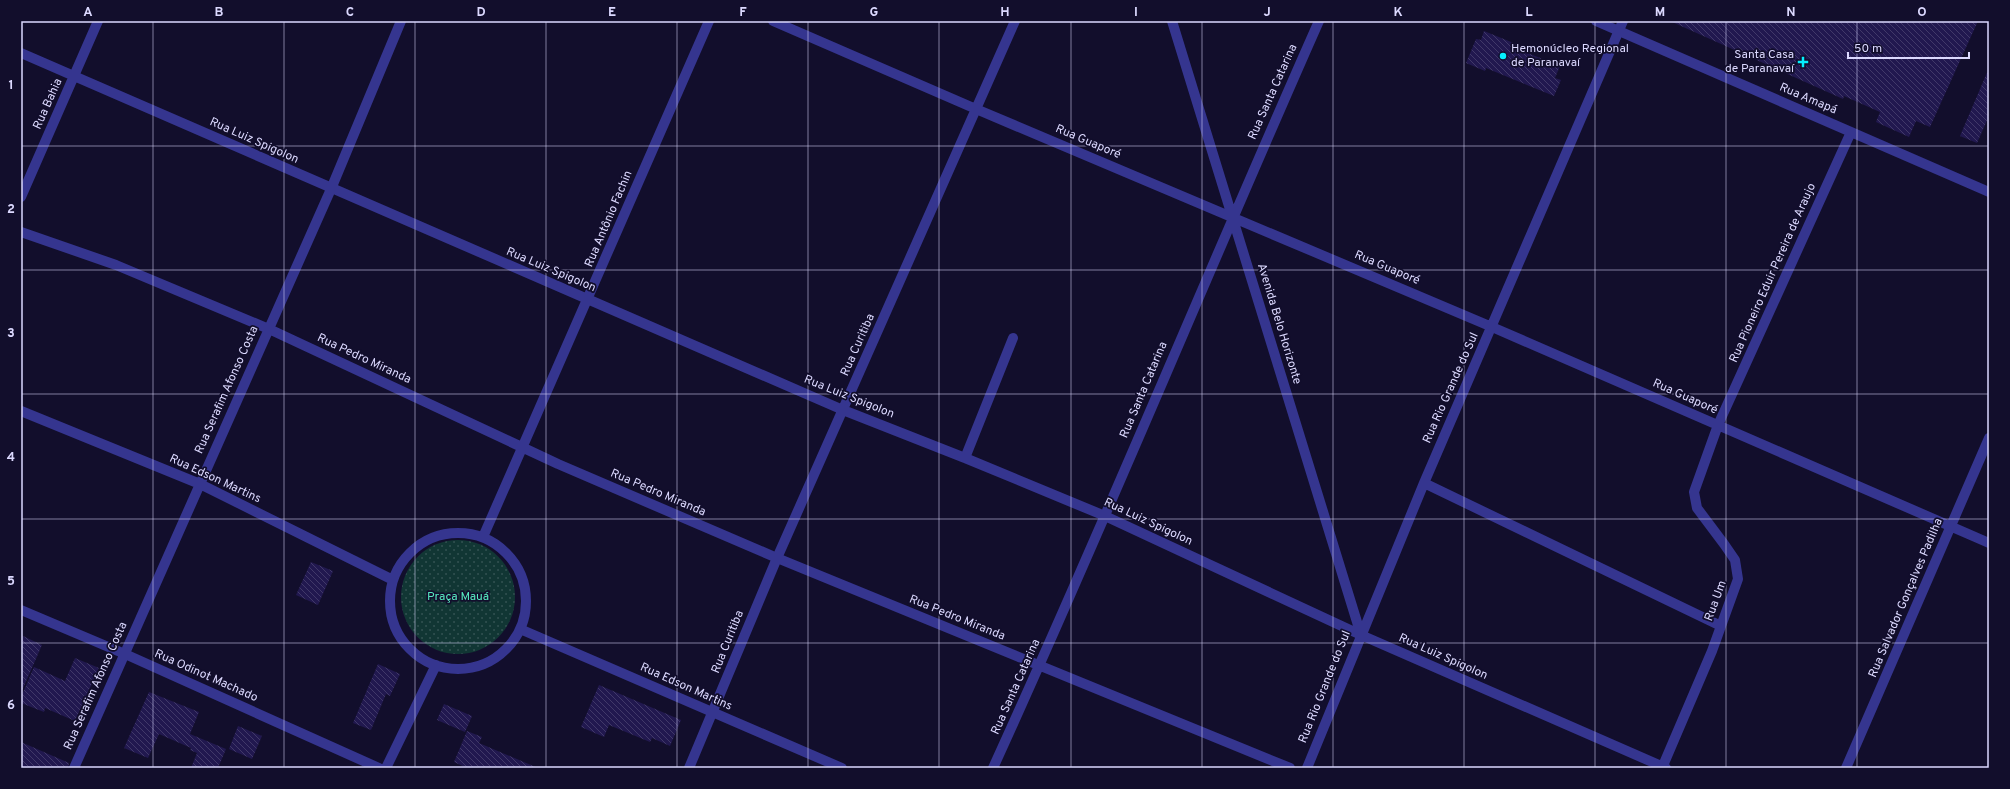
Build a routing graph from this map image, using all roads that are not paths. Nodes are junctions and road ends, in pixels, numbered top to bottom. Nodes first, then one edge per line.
1 (98, 21) edge
2 (401, 21) edge
3 (709, 21) edge
4 (773, 21) edge
5 (1015, 21) edge
6 (1172, 21) edge
7 (1319, 21) edge
8 (1596, 21) edge
9 (1623, 21) edge
10 (1618, 31) junction
11 (21, 54) edge
12 (74, 76) junction
13 (976, 109) junction
14 (1851, 132) junction
15 (331, 189) junction
16 (1989, 192) edge
17 (21, 197) edge
18 (1232, 217) junction
19 (21, 232) edge
20 (588, 300) junction
21 (1492, 327) junction
22 (269, 329) junction
23 (1013, 338) dead end
24 (844, 410) junction
25 (21, 411) edge
26 (1718, 425) junction
27 (1989, 438) edge
28 (521, 447) junction
29 (965, 458) junction
30 (1424, 483) junction
31 (200, 484) junction
32 (1104, 516) junction
33 (1951, 527) junction
34 (483, 537) junction
35 (1989, 543) edge
36 (777, 558) junction
37 (393, 580) junction
38 (21, 610) edge
39 (1721, 626) junction
40 (520, 629) junction
41 (1360, 635) junction
42 (125, 654) junction
43 (436, 665) junction
44 (1040, 666) junction
45 (713, 714) junction
46 (74, 768) edge
47 (379, 768) edge
48 (386, 768) edge
49 (689, 768) edge
50 (842, 768) edge
51 (993, 768) edge
52 (1290, 768) edge
53 (1307, 768) edge
54 (1663, 768) edge
55 (1846, 768) edge

1 - 12 street, Rua Bahia
2 - 15 street, Rua Serafim Afonso Costa
3 - 20 street, Rua Antônio Fachin
4 - 13 street, Rua Guaporé
5 - 13 street, Rua Curitiba
6 - 18 street, Avenida Belo Horizonte
7 - 18 street, Rua Santa Catarina
8 - 10 street, Rua Amapá
9 - 10 street, Rua Rio Grande do Sul
10 - 14 street, Rua Amapá
10 - 21 street, Rua Rio Grande do Sul
11 - 12 street, Rua Luiz Spigolon
12 - 15 street, Rua Luiz Spigolon
12 - 17 street, Rua Bahia
13 - 18 street, Rua Guaporé
13 - 24 street, Rua Curitiba
14 - 16 street, Rua Amapá
14 - 26 street, Rua Pioneiro Eduir Pereira de Araujo
15 - 20 street, Rua Luiz Spigolon
15 - 22 street, Rua Serafim Afonso Costa
18 - 21 street, Rua Guaporé
18 - 32 street, Rua Santa Catarina
18 - 41 street, Avenida Belo Horizonte
19 - 22 street, Rua Pedro Miranda
20 - 24 street, Rua Luiz Spigolon
20 - 28 street, Rua Antônio Fachin
21 - 26 street, Rua Guaporé
21 - 30 street, Rua Rio Grande do Sul
22 - 28 street, Rua Pedro Miranda
22 - 31 street, Rua Serafim Afonso Costa
23 - 29 street
24 - 29 street, Rua Luiz Spigolon
24 - 36 street, Rua Curitiba
25 - 31 street, Rua Edson Martins
26 - 33 street, Rua Guaporé
26 - 39 street, Rua Um
27 - 33 street, Rua Salvador Gonçalves Padilha
28 - 34 street, Rua Antônio Fachin
28 - 36 street, Rua Pedro Miranda
29 - 32 street, Rua Luiz Spigolon
30 - 39 street
30 - 41 street, Rua Rio Grande do Sul
31 - 37 street, Rua Edson Martins
31 - 42 street, Rua Serafim Afonso Costa
32 - 41 street, Rua Luiz Spigolon
32 - 44 street, Rua Santa Catarina
33 - 35 street, Rua Guaporé
33 - 55 street, Rua Salvador Gonçalves Padilha
34 - 37 street
34 - 40 street
36 - 44 street, Rua Pedro Miranda
36 - 45 street, Rua Curitiba
37 - 43 street
38 - 42 street, Rua Odinot Machado
39 - 54 street, Rua Um
40 - 43 street
40 - 45 street, Rua Edson Martins
41 - 53 street, Rua Rio Grande do Sul
41 - 54 street, Rua Luiz Spigolon
42 - 46 street, Rua Serafim Afonso Costa
42 - 47 street, Rua Odinot Machado
43 - 48 street
44 - 51 street, Rua Santa Catarina
44 - 52 street, Rua Pedro Miranda
45 - 49 street, Rua Curitiba
45 - 50 street, Rua Edson Martins

